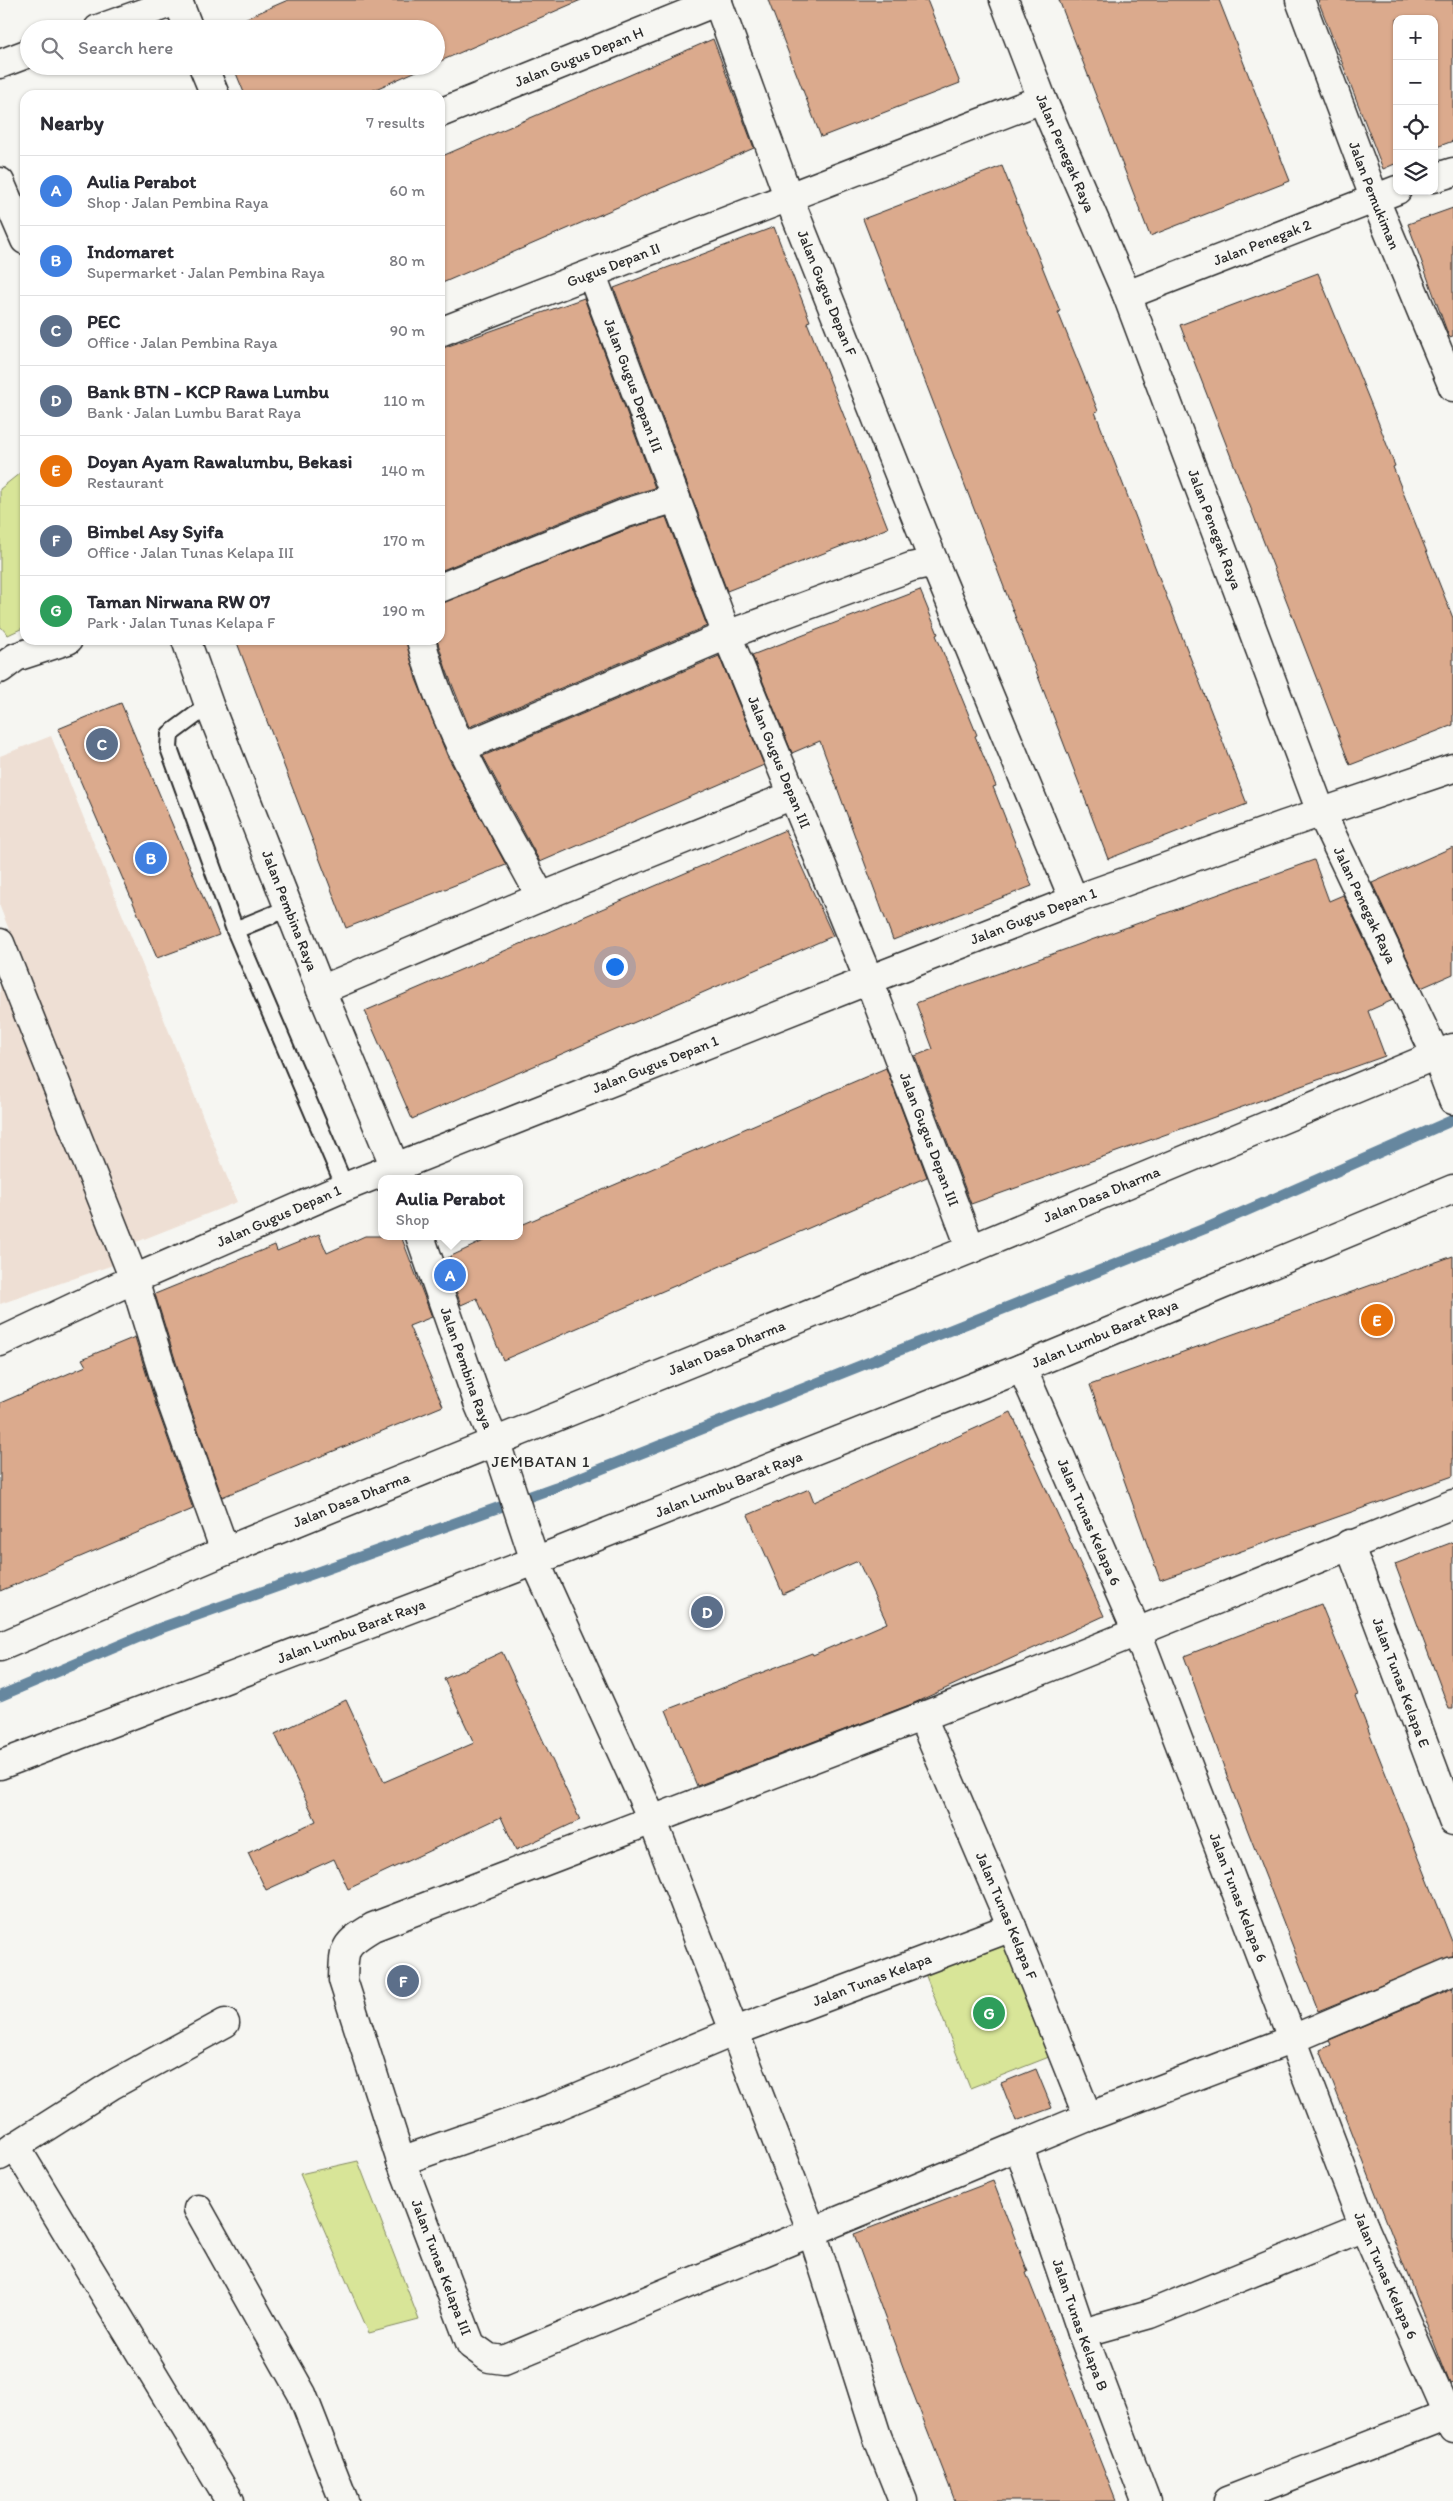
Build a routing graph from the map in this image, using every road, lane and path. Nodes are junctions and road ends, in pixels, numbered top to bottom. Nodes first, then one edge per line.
1 (178, 0) edge
2 (718, 0) edge
3 (1004, 0) edge
4 (1300, 0) edge
5 (123, 20) edge
6 (186, 20) edge
7 (20, 56) edge
8 (0, 64) edge
9 (207, 75) edge
10 (213, 90) edge
11 (1042, 99) junction
12 (445, 112) edge
13 (1453, 172) edge
14 (1438, 177) edge
15 (0, 182) edge
16 (1386, 193) edge
17 (788, 196) junction
18 (20, 228) edge
19 (592, 274) junction
20 (1127, 295) junction
21 (445, 330) edge
22 (1453, 387) edge
23 (676, 498) junction
24 (922, 564) junction
25 (445, 586) edge
26 (727, 635) junction
27 (53, 645) edge
28 (188, 645) edge
29 (422, 645) edge
30 (0, 669) edge
31 (209, 705) junction
32 (462, 748) junction
33 (1453, 768) edge
34 (793, 795) junction
35 (1321, 812) junction
36 (541, 897) junction
37 (1074, 900) junction
38 (289, 908) junction
39 (235, 930) junction
40 (0, 943) edge
41 (869, 980) junction
42 (321, 990) junction
43 (1444, 1052) edge
44 (1451, 1095) edge
45 (398, 1173) edge
46 (378, 1179) edge
47 (345, 1188) junction
48 (1453, 1189) edge
49 (421, 1240) edge
50 (971, 1249) junction
51 (134, 1279) junction
52 (0, 1342) edge
53 (1022, 1368) junction
54 (496, 1447) junction
55 (1453, 1504) edge
56 (1349, 1544) junction
57 (225, 1551) junction
58 (532, 1554) junction
59 (1137, 1632) junction
60 (0, 1647) edge
61 (922, 1717) junction
62 (0, 1765) edge
63 (652, 1819) junction
64 (1453, 1821) edge
65 (1012, 1927) junction
66 (1453, 1971) edge
67 (225, 2023) dead end
68 (733, 2032) junction
69 (1293, 2040) junction
70 (1088, 2117) junction
71 (1019, 2146) junction
72 (8, 2151) edge
73 (401, 2161) junction
74 (198, 2208) dead end
75 (1364, 2227) junction
76 (812, 2232) junction
77 (1082, 2333) junction
78 (1450, 2421) edge
79 (230, 2501) edge
80 (344, 2501) edge
81 (903, 2501) edge
82 (1146, 2501) edge
83 (1227, 2501) edge

1 - 5 street
1 - 6 street
2 - 12 street, Jalan Gugus Depan H
2 - 17 street, Jalan Gugus Depan F
3 - 11 street, Jalan Penegak Raya
4 - 16 street, Jalan Pemukiman
7 - 8 street
9 - 10 street
11 - 17 street, Gugus Depan II
11 - 20 street, Jalan Penegak Raya
13 - 14 street
15 - 18 street
16 - 20 street, Jalan Penegak 2
16 - 22 street, Jalan Pemukiman
17 - 19 street, Gugus Depan II
17 - 24 street, Jalan Gugus Depan F
19 - 21 street, Gugus Depan II
19 - 23 street, Jalan Gugus Depan III
20 - 35 street, Jalan Penegak Raya
23 - 25 street
23 - 26 street, Jalan Gugus Depan III
24 - 26 street
24 - 37 street, Jalan Gugus Depan F
26 - 32 street
26 - 34 street, Jalan Gugus Depan III
27 - 30 street
28 - 31 street, Jalan Pembina Raya
29 - 32 street
31 - 38 street, Jalan Pembina Raya
31 - 39 lane
32 - 36 street
33 - 35 street, Jalan Gugus Depan 1
34 - 36 street
34 - 41 street, Jalan Gugus Depan III
35 - 37 street, Jalan Gugus Depan 1
35 - 43 street, Jalan Penegak Raya
36 - 42 street
37 - 41 street, Jalan Gugus Depan 1
38 - 39 lane
38 - 42 street, Jalan Pembina Raya
39 - 47 lane
40 - 51 street
41 - 45 street, Jalan Gugus Depan 1
41 - 50 street, Jalan Gugus Depan III
42 - 45 street, Jalan Pembina Raya
43 - 44 street, Jalan Penegak Raya
43 - 50 street, Jalan Dasa Dharma
46 - 47 street, Jalan Gugus Depan 1
47 - 51 street, Jalan Gugus Depan 1
48 - 53 street, Jalan Lumbu Barat Raya
49 - 54 street, Jalan Pembina Raya
50 - 54 street, Jalan Dasa Dharma
51 - 52 street, Jalan Gugus Depan 1
51 - 57 street
53 - 58 street, Jalan Lumbu Barat Raya
53 - 59 street, Jalan Tunas Kelapa 6
54 - 57 street, Jalan Dasa Dharma
54 - 58 street, Jalan Pembina Raya
55 - 56 street, Jalan Tunas Kelapa III
56 - 59 street, Jalan Tunas Kelapa III
56 - 64 street, Jalan Tunas Kelapa E
57 - 60 street, Jalan Dasa Dharma
58 - 62 street, Jalan Lumbu Barat Raya
58 - 63 street, Jalan Pembina Raya
59 - 61 street, Jalan Tunas Kelapa III
59 - 69 street, Jalan Tunas Kelapa 6
61 - 63 street, Jalan Tunas Kelapa III
61 - 65 street, Jalan Tunas Kelapa F
63 - 68 street, Jalan Pembina Raya
63 - 73 street, Jalan Tunas Kelapa III
65 - 68 street, Jalan Tunas Kelapa
65 - 70 street, Jalan Tunas Kelapa F
66 - 69 street, Jalan Tunas Kelapa III
67 - 72 street
68 - 73 street, Jalan Tunas Kelapa
68 - 76 street, Jalan Pembina Raya
69 - 70 street, Jalan Tunas Kelapa III
69 - 75 street, Jalan Tunas Kelapa 6
70 - 71 street, Jalan Tunas Kelapa III
71 - 76 street, Jalan Tunas Kelapa III
71 - 77 street, Jalan Tunas Kelapa B
72 - 79 street
73 - 76 street, Jalan Tunas Kelapa III
74 - 80 street
75 - 77 street
75 - 78 street, Jalan Tunas Kelapa 6
76 - 81 street, Jalan Pembina Raya
77 - 82 street, Jalan Tunas Kelapa B
78 - 83 street

